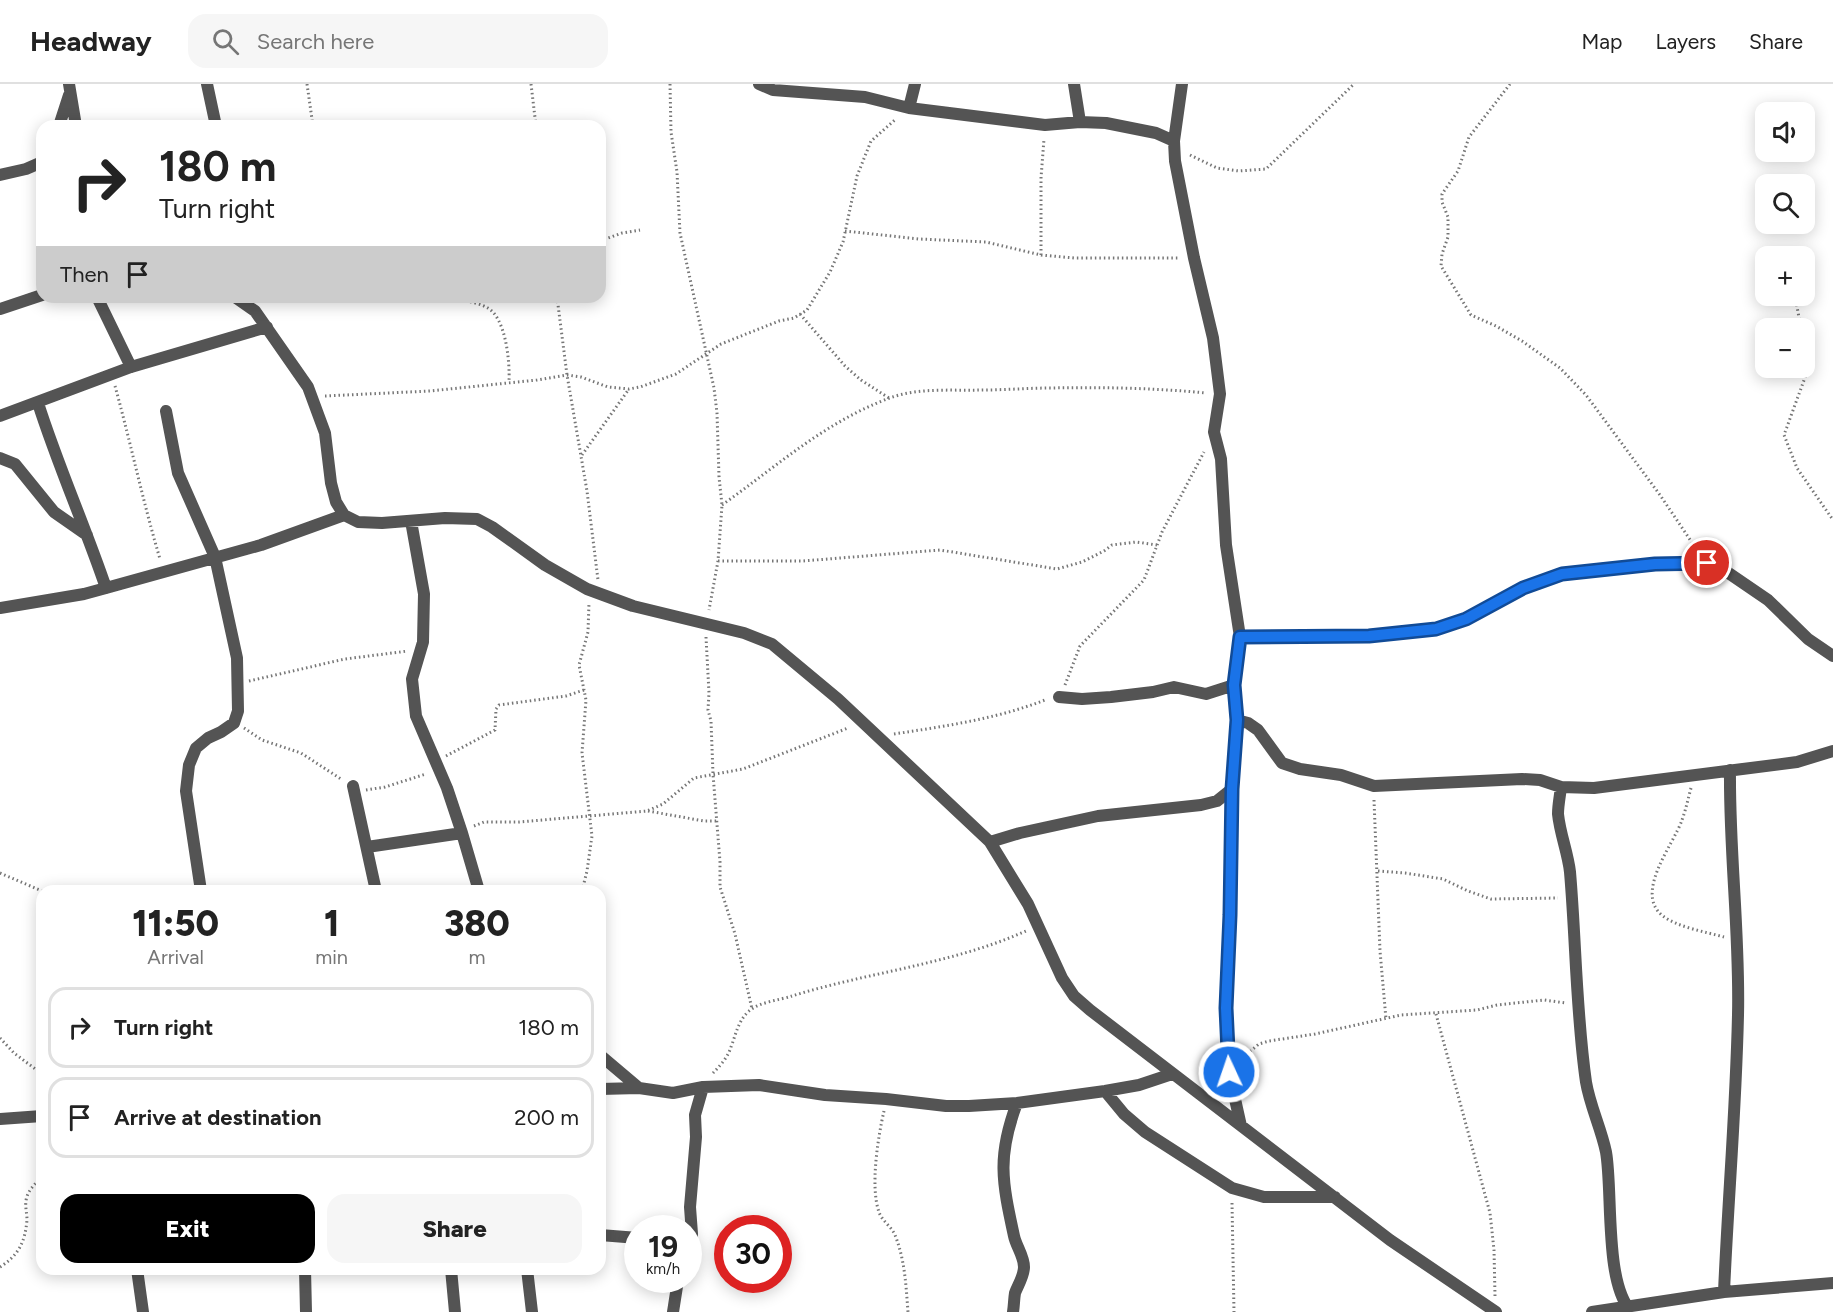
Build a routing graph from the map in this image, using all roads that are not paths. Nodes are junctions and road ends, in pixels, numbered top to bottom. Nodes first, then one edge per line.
1 (207, 84) edge
2 (915, 84) edge
3 (1074, 84) edge
4 (1182, 84) edge
5 (761, 85) edge
6 (70, 89) edge
7 (909, 108) junction
8 (213, 111) junction
9 (61, 120) edge
10 (75, 120) edge
11 (209, 120) edge
12 (215, 120) edge
13 (1080, 122) junction
14 (1174, 141) junction
15 (36, 165) edge
16 (0, 175) edge
17 (36, 297) edge
18 (100, 303) edge
19 (244, 303) edge
20 (0, 309) edge
21 (267, 327) junction
22 (131, 367) junction
23 (39, 403) junction
24 (166, 411) dead end
25 (0, 416) edge
26 (0, 458) edge
27 (344, 515) junction
28 (411, 521) junction
29 (87, 535) junction
30 (215, 557) junction
31 (106, 588) junction
32 (0, 608) edge
33 (1240, 637) junction
34 (1833, 656) edge
35 (1234, 685) junction
36 (1059, 697) road end
37 (1237, 720) junction
38 (1833, 751) edge
39 (1730, 770) junction
40 (353, 786) road end
41 (1561, 787) junction
42 (1232, 789) junction
43 (462, 833) junction
44 (990, 842) junction
45 (367, 847) junction
46 (200, 885) edge
47 (375, 885) edge
48 (477, 885) edge
49 (606, 1060) edge
50 (1172, 1074) junction
51 (703, 1087) junction
52 (639, 1088) junction
53 (606, 1089) edge
54 (1105, 1091) junction
55 (1017, 1103) junction
56 (36, 1116) edge
57 (0, 1119) edge
58 (1240, 1126) junction
59 (1335, 1197) junction
60 (690, 1215) edge
61 (606, 1235) edge
62 (624, 1237) edge
63 (138, 1275) edge
64 (305, 1275) edge
65 (452, 1275) edge
66 (528, 1275) edge
67 (1833, 1283) edge
68 (1724, 1292) junction
69 (676, 1293) edge
70 (1630, 1310) edge
71 (1495, 1311) edge
72 (143, 1312) edge
73 (306, 1312) edge
74 (455, 1312) edge
75 (532, 1312) edge
76 (673, 1312) edge
77 (1013, 1312) edge
78 (1592, 1312) edge

1 - 8 street
2 - 7 street
3 - 13 street
4 - 14 street
5 - 7 street
6 - 9 street
6 - 10 street
7 - 13 street
8 - 11 street
8 - 12 street
13 - 14 street
14 - 33 street
15 - 16 street
17 - 20 street
18 - 22 street
19 - 21 street
21 - 22 street
21 - 27 street
22 - 23 street
23 - 25 street
23 - 29 street
24 - 30 street
26 - 29 street
27 - 28 street
27 - 30 street
28 - 43 street
28 - 44 street
29 - 31 street
30 - 31 street
30 - 46 street
31 - 32 street
33 - 34 street
33 - 35 street
35 - 36 street
35 - 37 street
37 - 41 street
37 - 42 street
38 - 39 street
39 - 41 street
39 - 68 street
40 - 45 street
41 - 70 street
42 - 44 street
42 - 58 street
43 - 45 street
43 - 48 street
44 - 50 street
45 - 47 street
49 - 52 street
50 - 54 street
50 - 58 street
51 - 52 street
51 - 55 street
51 - 60 street
52 - 53 street
54 - 55 street
54 - 59 street
55 - 77 street
56 - 57 street
58 - 59 street
59 - 71 street
61 - 62 street
63 - 72 street
64 - 73 street
65 - 74 street
66 - 75 street
67 - 68 street
68 - 70 street
69 - 76 street
70 - 78 street

